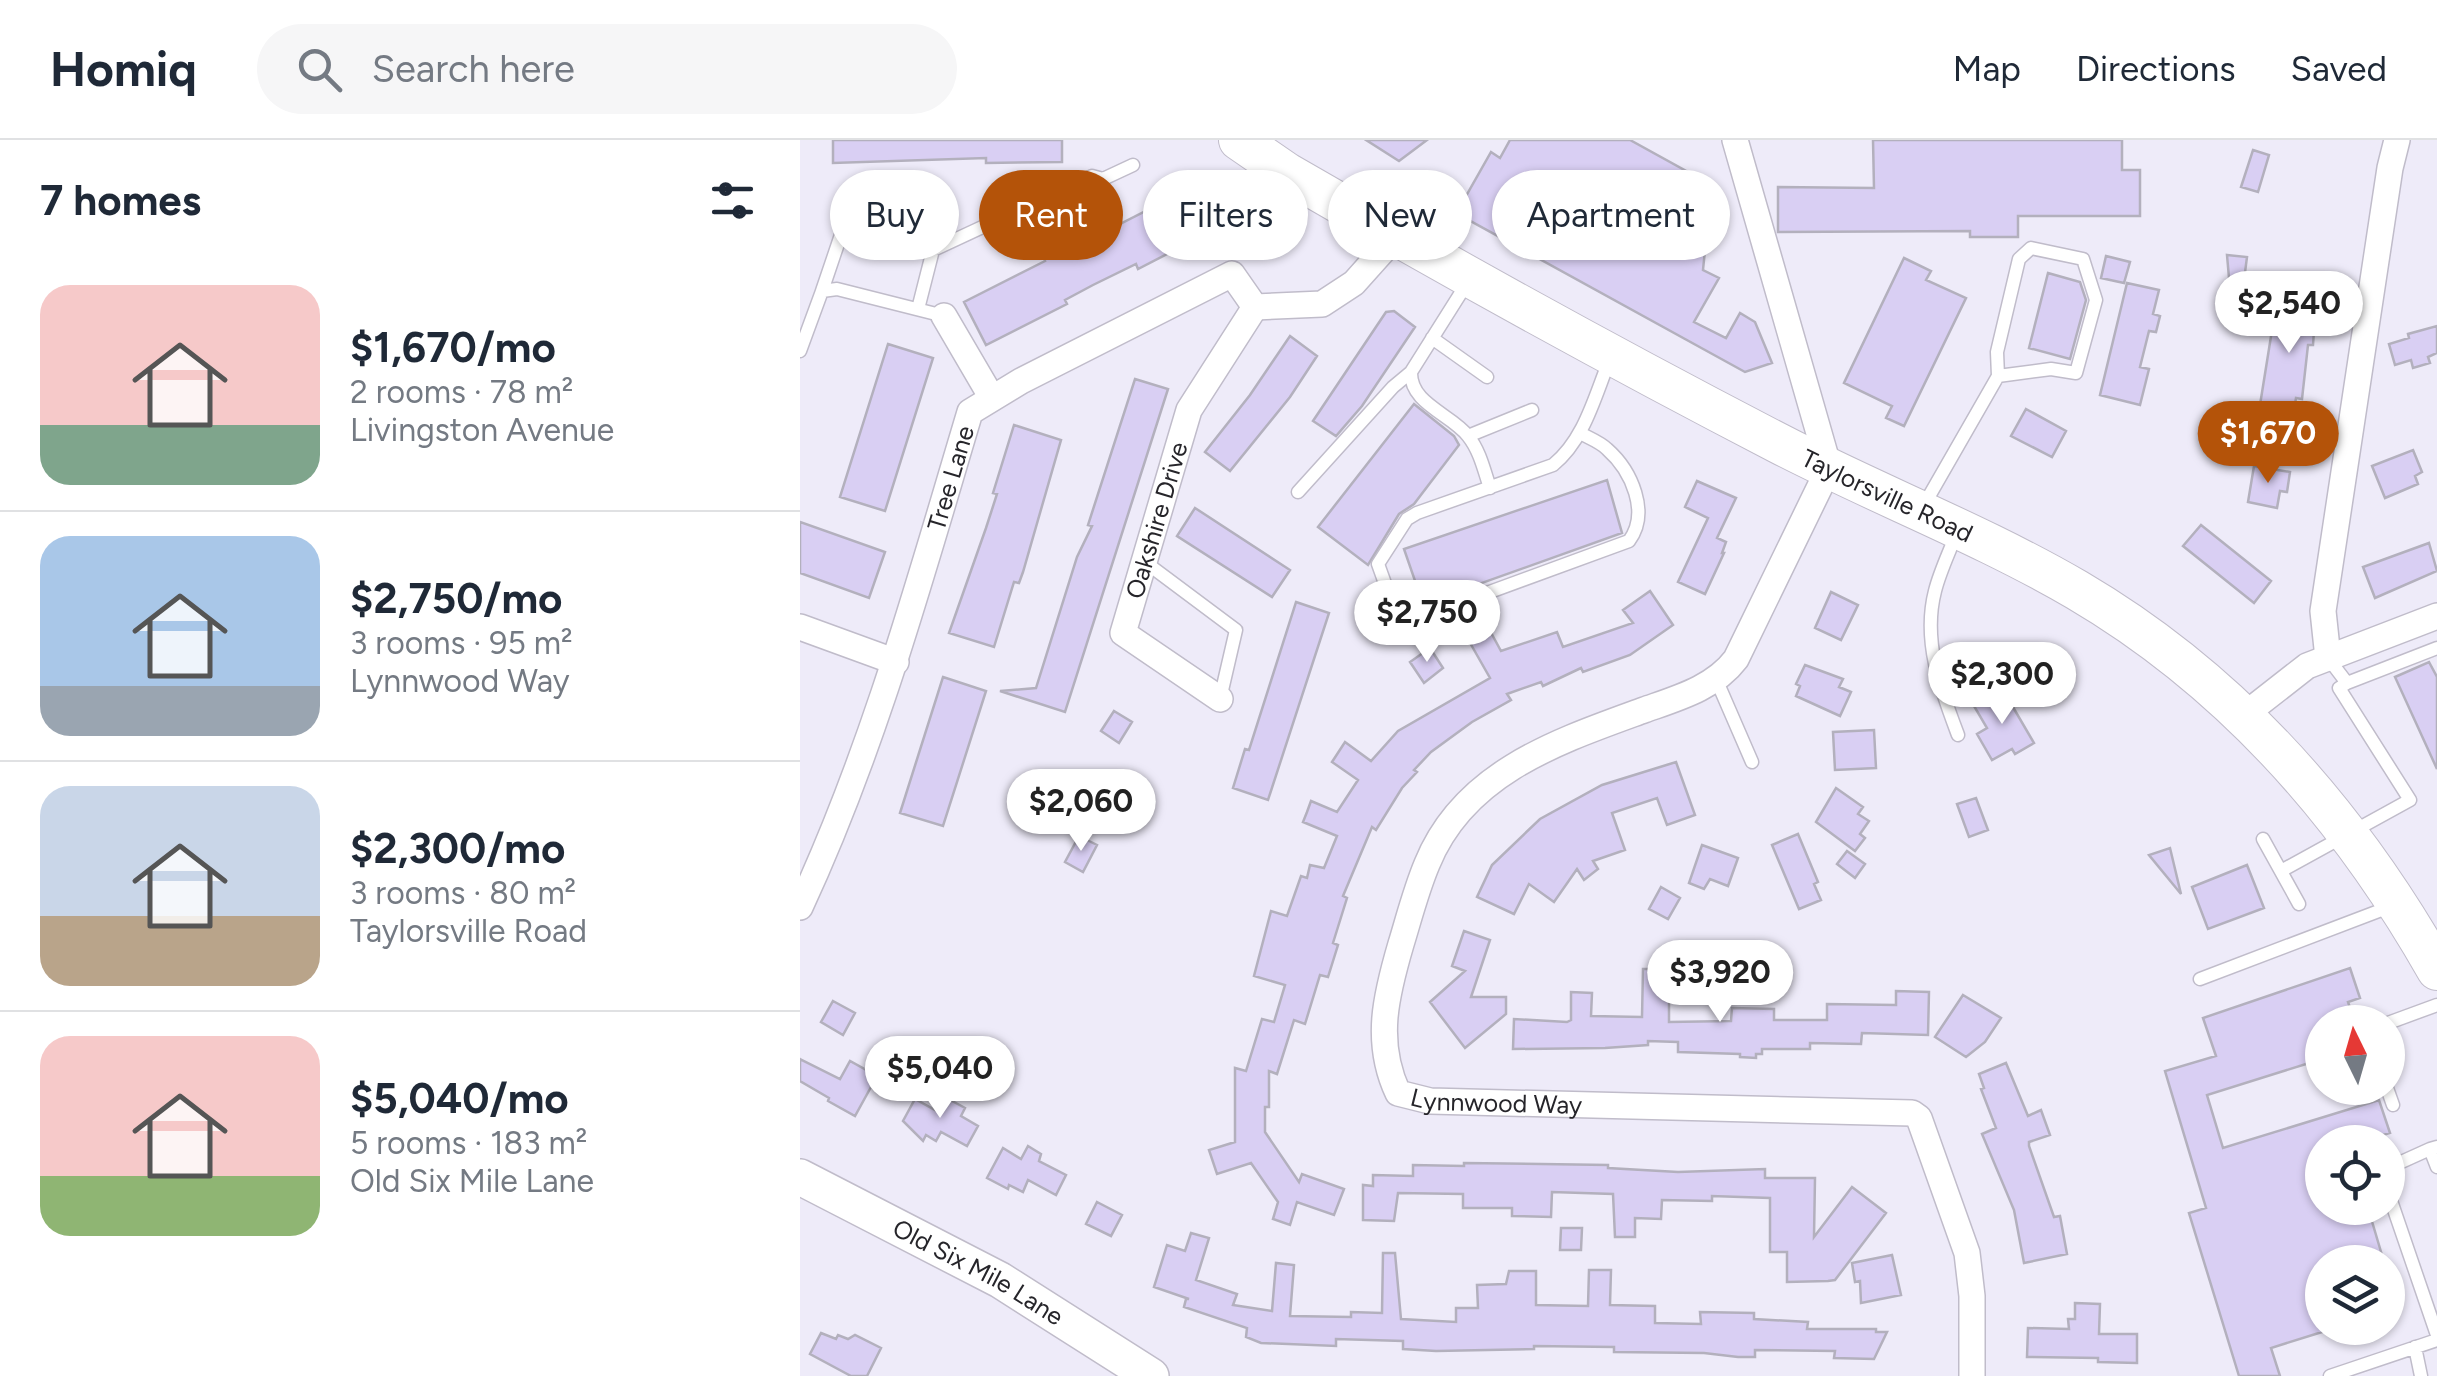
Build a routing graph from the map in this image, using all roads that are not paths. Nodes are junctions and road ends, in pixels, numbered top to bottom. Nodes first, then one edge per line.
1 (1239, 140) edge
2 (1735, 140) edge
3 (2397, 140) edge
4 (1133, 165) dead end
5 (1328, 197) edge
6 (959, 238) edge
7 (833, 260) edge
8 (930, 260) edge
9 (1375, 260) edge
10 (1438, 260) edge
11 (1470, 278) junction
12 (822, 291) junction
13 (1255, 306) junction
14 (918, 309) junction
15 (944, 316) joint
16 (1432, 338) junction
17 (800, 351) edge
18 (1611, 356) junction
19 (1410, 372) junction
20 (1998, 376) junction
21 (1486, 378) dead end
22 (992, 398) junction
23 (1532, 410) dead end
24 (1580, 433) junction
25 (1468, 436) junction
26 (1829, 468) junction
27 (1490, 488) junction
28 (1298, 492) dead end
29 (1920, 512) junction
30 (1958, 530) junction
31 (1146, 562) junction
32 (2435, 621) edge
33 (800, 627) edge
34 (2437, 648) edge
35 (2328, 658) junction
36 (896, 662) junction
37 (1716, 679) junction
38 (2348, 683) junction
39 (1220, 699) joint
40 (2243, 716) junction
41 (1958, 736) dead end
42 (1752, 762) dead end
43 (2350, 834) junction
44 (2263, 840) dead end
45 (2281, 871) junction
46 (2399, 903) junction
47 (2299, 904) dead end
48 (800, 907) edge
49 (2437, 970) edge
50 (2200, 980) dead end
51 (2437, 1005) edge
52 (2405, 1017) edge
53 (2434, 1148) edge
54 (2405, 1161) edge
55 (2437, 1167) edge
56 (800, 1177) edge
57 (2399, 1225) edge
58 (2437, 1338) edge
59 (2416, 1347) junction
60 (1151, 1376) edge
61 (1972, 1376) edge
62 (2330, 1376) edge
63 (2421, 1376) edge

1 - 5 main road, Taylorsville Road
2 - 26 street
3 - 35 street
4 - 6 lane
7 - 12 lane
8 - 14 lane
9 - 13 street
10 - 11 main road, Taylorsville Road
11 - 16 lane
11 - 18 main road, Taylorsville Road
12 - 14 lane
12 - 17 lane
13 - 22 street, Tree Lane
13 - 31 street, Oakshire Drive
14 - 15 lane
15 - 22 street
16 - 19 lane
16 - 21 lane
18 - 24 lane
18 - 26 main road, Taylorsville Road
19 - 25 lane
19 - 28 lane
20 - 20 lane
20 - 29 lane
22 - 36 street, Tree Lane
23 - 25 lane
24 - 27 lane
24 - 27 lane
25 - 27 lane
26 - 29 main road, Taylorsville Road
26 - 37 street, Lynnwood Way
29 - 30 main road, Taylorsville Road
30 - 40 main road, Taylorsville Road
30 - 41 lane
31 - 39 lane
31 - 39 street, Oakshire Drive
32 - 35 street
33 - 36 street
34 - 38 lane
35 - 38 lane
35 - 40 street
36 - 48 street, Tree Lane
37 - 42 lane
37 - 61 street, Lynnwood Way
38 - 43 lane
40 - 43 main road, Taylorsville Road
43 - 45 lane
43 - 46 main road, Taylorsville Road
44 - 45 lane
45 - 47 lane
46 - 49 main road, Taylorsville Road
46 - 50 lane
51 - 52 lane
53 - 54 lane
53 - 55 lane
56 - 60 street, Old Six Mile Lane
57 - 58 lane
58 - 59 lane
59 - 62 lane
59 - 63 lane

